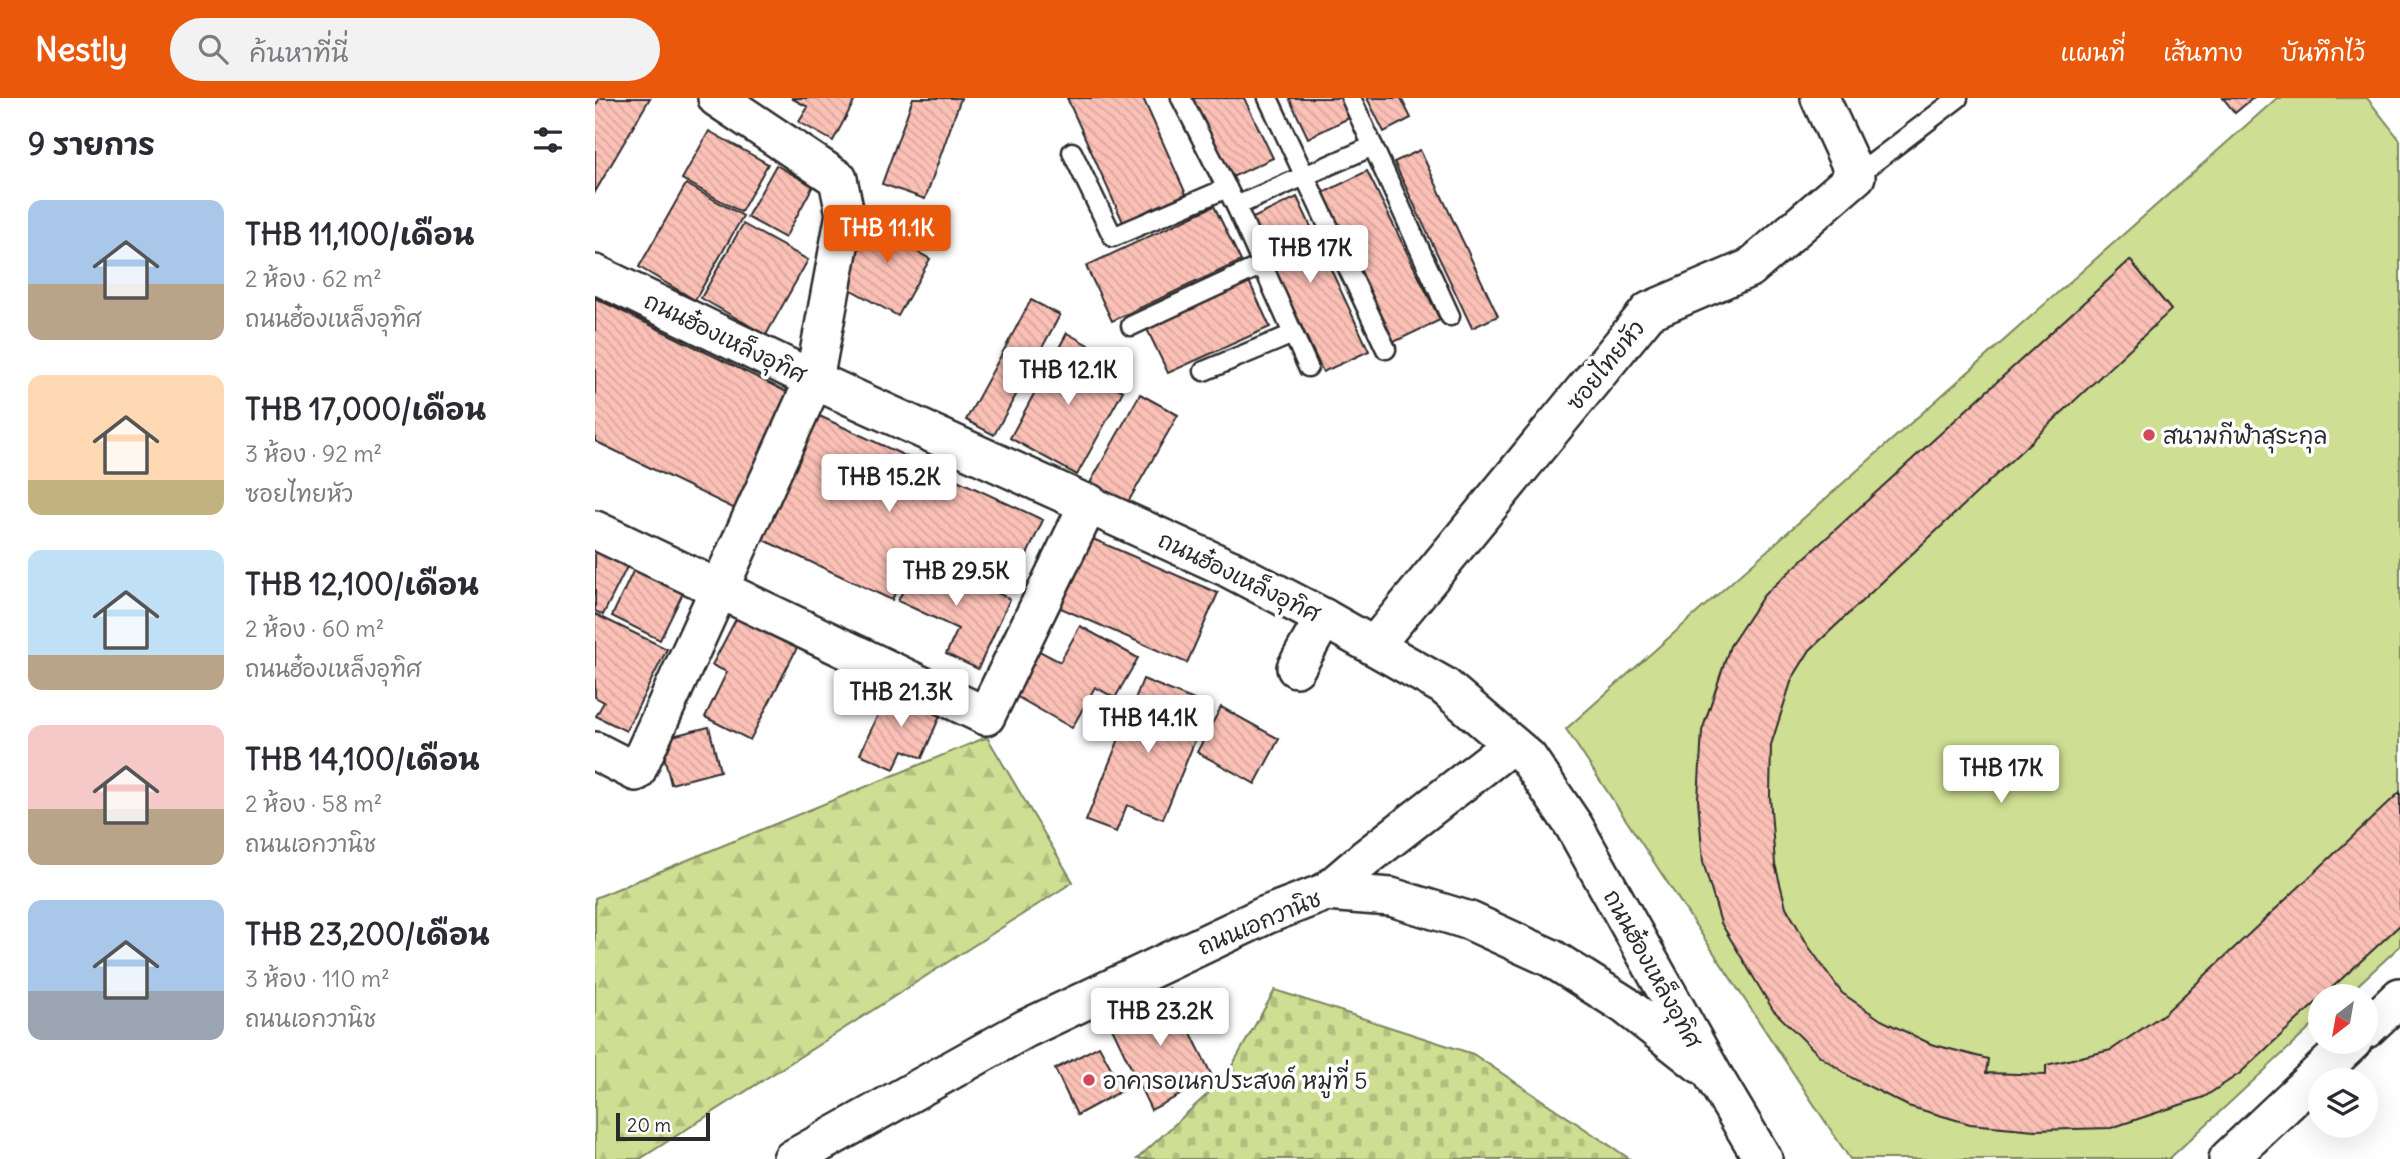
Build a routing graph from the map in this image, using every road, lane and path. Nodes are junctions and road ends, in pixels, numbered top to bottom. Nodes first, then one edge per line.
1 (717, 98) edge
2 (1181, 98) edge
3 (1268, 98) edge
4 (1352, 98) edge
5 (1820, 98) edge
6 (1958, 98) edge
7 (764, 112) edge
8 (1373, 146) junction
9 (1072, 152) dead end
10 (1304, 176) junction
11 (1856, 176) junction
12 (1227, 188) junction
13 (1236, 206) junction
14 (1262, 265) junction
15 (595, 274) edge
16 (1450, 316) dead end
17 (1132, 326) dead end
18 (1293, 334) junction
19 (1386, 349) dead end
20 (1308, 367) dead end
21 (1205, 371) dead end
22 (814, 380) junction
23 (1089, 503) junction
24 (595, 530) edge
25 (719, 590) junction
26 (1324, 618) junction
27 (1374, 646) junction
28 (1296, 668) dead end
29 (1483, 720) junction
30 (595, 751) edge
31 (1497, 756) junction
32 (1534, 768) junction
33 (1372, 853) junction
34 (1326, 892) junction
35 (1391, 897) junction
36 (1660, 979) junction
37 (2400, 998) edge
38 (1625, 1005) junction
39 (2378, 1018) edge
40 (2339, 1054) edge
41 (1713, 1075) junction
42 (792, 1159) edge
43 (1763, 1159) edge
44 (2228, 1159) edge

1 - 7 street
2 - 12 lane
3 - 10 lane
4 - 8 lane
5 - 11 street
6 - 11 lane
7 - 22 street
8 - 10 lane
8 - 16 lane
9 - 12 lane
10 - 13 lane
10 - 19 lane
11 - 27 street, ซอยไทยหัว
12 - 13 lane
13 - 14 lane
14 - 17 lane
14 - 18 lane
15 - 22 street, ถนนฮ๋องเหล็งอุทิศ
18 - 20 lane
18 - 21 lane
22 - 23 street, ถนนฮ๋องเหล็งอุทิศ
22 - 25 street
23 - 25 street
23 - 26 street, ถนนฮ๋องเหล็งอุทิศ
24 - 25 street
25 - 30 street
26 - 27 street, ถนนฮ๋องเหล็งอุทิศ
26 - 28 street
27 - 29 street, ถนนฮ๋องเหล็งอุทิศ
29 - 31 street
29 - 32 street, ถนนฮ๋องเหล็งอุทิศ
31 - 32 street
31 - 33 street
32 - 36 street, ถนนฮ๋องเหล็งอุทิศ
33 - 34 street
33 - 35 street
34 - 35 street, ถนนเอกวานิช
34 - 42 street, ถนนเอกวานิช
35 - 38 street, ถนนเอกวานิช
36 - 38 street
36 - 41 street, ถนนฮ๋องเหล็งอุทิศ
37 - 39 street
38 - 41 street, ถนนเอกวานิช
40 - 44 street
41 - 43 street, ถนนเอกวานิช

